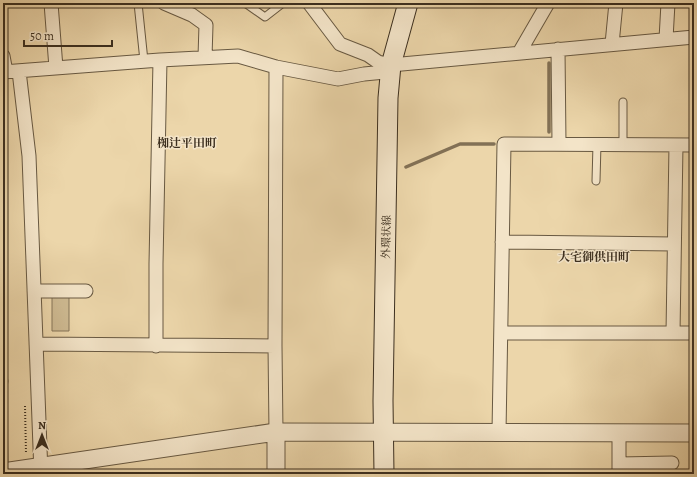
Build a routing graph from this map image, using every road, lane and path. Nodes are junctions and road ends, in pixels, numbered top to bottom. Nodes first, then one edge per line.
1 (51, 3) edge
2 (138, 3) edge
3 (164, 3) edge
4 (245, 3) edge
5 (283, 3) edge
6 (309, 3) edge
7 (408, 3) edge
8 (548, 3) edge
9 (616, 3) edge
10 (668, 3) edge
11 (694, 37) edge
12 (666, 39) junction
13 (612, 44) junction
14 (558, 49) junction
15 (519, 53) junction
16 (3, 56) edge
17 (205, 57) junction
18 (160, 60) junction
19 (144, 61) junction
20 (391, 65) junction
21 (276, 67) junction
22 (56, 68) junction
23 (19, 71) junction
24 (4, 72) edge
25 (623, 102) dead end
26 (559, 144) junction
27 (597, 144) junction
28 (623, 144) junction
29 (676, 145) junction
30 (694, 145) edge
31 (596, 181) dead end
32 (502, 242) junction
33 (674, 244) junction
34 (34, 291) junction
35 (86, 291) dead end
36 (501, 333) junction
37 (673, 333) junction
38 (694, 333) edge
39 (36, 344) junction
40 (156, 346) junction
41 (275, 346) junction
42 (276, 432) junction
43 (385, 432) junction
44 (499, 432) junction
45 (619, 432) junction
46 (694, 433) edge
47 (672, 462) dead end
48 (619, 469) edge
49 (41, 471) edge
50 (3, 472) edge
51 (276, 474) edge
52 (384, 474) edge

1 - 22 street
2 - 19 lane
3 - 17 street
4 - 5 lane
6 - 20 street
7 - 20 main road, 外環状線
8 - 15 street
9 - 13 street
10 - 12 street
11 - 12 street
12 - 13 street
13 - 14 street
14 - 15 street
14 - 26 street
15 - 20 street
16 - 24 street
17 - 18 street
17 - 21 street
18 - 19 street
18 - 40 street
19 - 22 street
20 - 21 street
20 - 43 main road, 外環状線
21 - 41 street
22 - 23 street
23 - 24 street
23 - 34 street
25 - 28 lane
26 - 27 street
26 - 32 street
27 - 28 street
27 - 31 lane
28 - 29 street
29 - 30 street
29 - 33 street
32 - 33 street
32 - 36 street
33 - 37 street
34 - 35 street
34 - 39 street
36 - 37 street
36 - 44 street
37 - 38 street
39 - 40 street
39 - 49 street
40 - 41 street
41 - 42 street
42 - 43 street
42 - 49 street
42 - 51 street
43 - 44 street
43 - 52 main road, 外環状線
44 - 45 street
45 - 46 street
45 - 48 street
47 - 48 street
49 - 50 street

